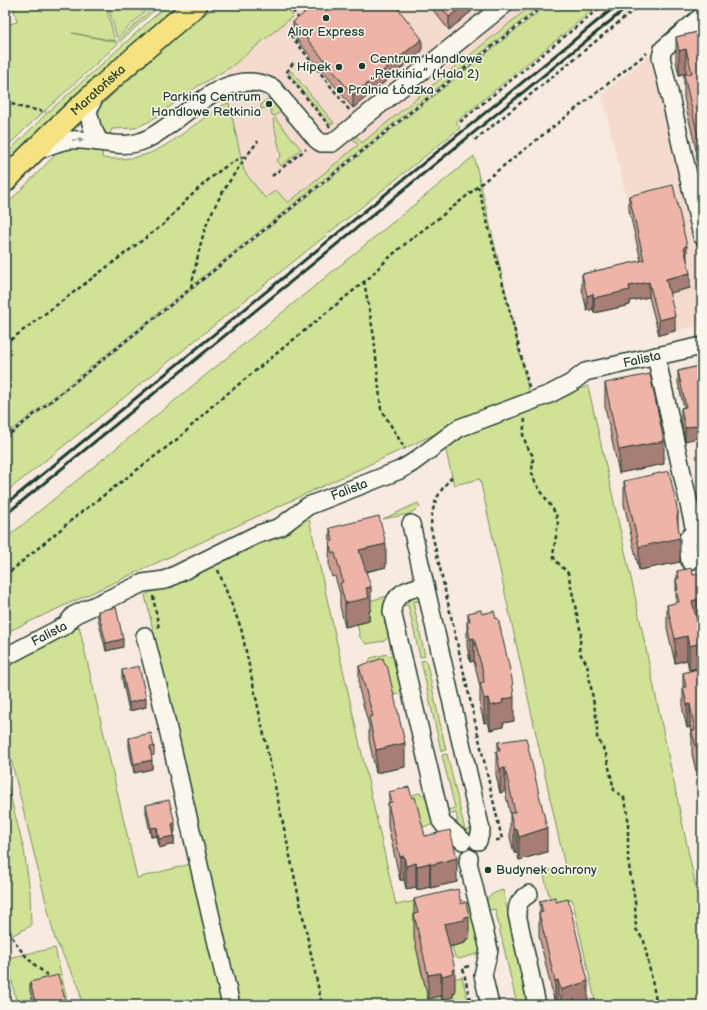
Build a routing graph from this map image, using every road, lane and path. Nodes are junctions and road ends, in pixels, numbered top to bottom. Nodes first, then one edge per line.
1 (196, 5) edge
2 (288, 5) edge
3 (504, 5) edge
4 (544, 5) edge
5 (603, 5) edge
6 (640, 5) edge
7 (702, 16) edge
8 (303, 24) edge
9 (299, 27) edge
10 (648, 53) dead end
11 (293, 63) dead end
12 (96, 93) junction
13 (5, 101) edge
14 (46, 112) dead end
15 (352, 113) dead end
16 (460, 122) dead end
17 (332, 129) dead end
18 (475, 140) dead end
19 (258, 141) dead end
20 (99, 142) junction
21 (32, 154) junction
22 (246, 156) junction
23 (5, 181) edge
24 (478, 186) junction
25 (702, 236) edge
26 (364, 281) junction
27 (190, 288) junction
28 (5, 344) edge
29 (702, 346) edge
30 (656, 356) junction
31 (530, 403) junction
32 (5, 438) edge
33 (412, 463) junction
34 (452, 477) dead end
35 (411, 524) dead end
36 (213, 557) junction
37 (690, 561) dead end
38 (5, 576) edge
39 (150, 582) junction
40 (425, 585) junction
41 (146, 643) joint
42 (5, 657) edge
43 (477, 842) junction
44 (529, 894) dead end
45 (5, 917) edge
46 (47, 979) edge
47 (231, 1005) edge
48 (322, 1005) edge
49 (490, 1005) edge
50 (537, 1005) edge
51 (657, 1005) edge

1 - 12 main road, Maratońska
2 - 8 path
3 - 20 street
4 - 27 path
5 - 16 path
6 - 18 path
7 - 25 street
9 - 15 path
10 - 24 path
11 - 17 path
12 - 20 street
12 - 21 main road, Maratońska
13 - 14 path
19 - 22 path
21 -> 20 street
21 - 23 main road, Maratońska
22 - 27 path
22 - 28 path
24 - 26 path
24 - 31 path
26 - 33 path
26 - 38 path
27 - 32 path
29 - 30 street, Falista
30 - 31 street, Falista
30 - 37 street
31 - 33 street, Falista
31 - 51 path
33 - 36 street, Falista
34 - 43 path
35 - 40 street
36 - 39 street, Falista
36 - 48 path
39 - 41 path
39 - 42 street, Falista
40 - 43 street
40 - 43 street
41 - 47 street
43 - 49 street
44 - 50 street
45 - 46 path

